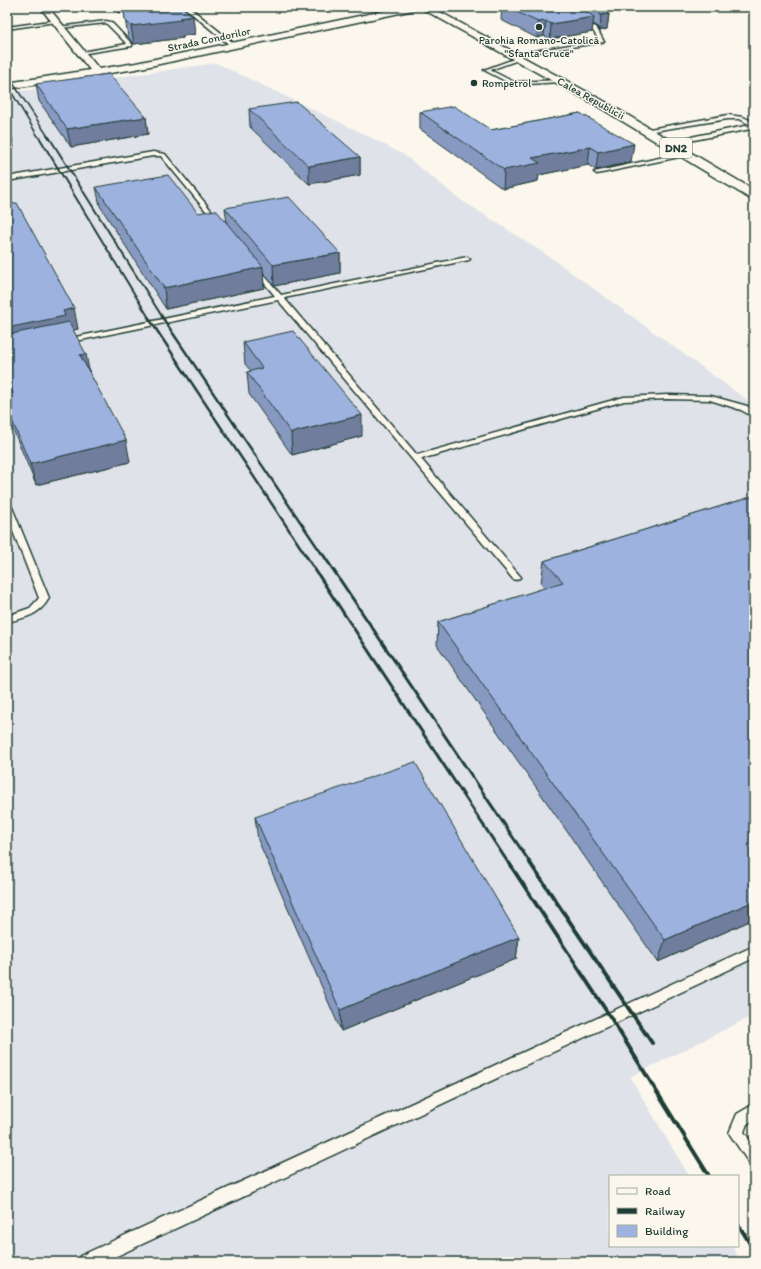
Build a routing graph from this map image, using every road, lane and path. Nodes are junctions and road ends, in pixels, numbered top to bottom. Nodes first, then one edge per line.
1 (44, 7) edge
2 (186, 7) edge
3 (414, 7) edge
4 (424, 7) edge
5 (586, 23) edge
6 (58, 24) junction
7 (7, 28) edge
8 (234, 46) junction
9 (82, 53) junction
10 (516, 57) junction
11 (98, 73) junction
12 (560, 81) junction
13 (7, 86) edge
14 (647, 130) junction
15 (668, 143) junction
16 (687, 154) junction
17 (597, 172) edge
18 (7, 179) edge
19 (754, 195) edge
20 (223, 229) edge
21 (467, 259) dead end
22 (248, 260) edge
23 (278, 297) junction
24 (60, 342) edge
25 (754, 415) edge
26 (415, 458) junction
27 (7, 505) edge
28 (516, 577) dead end
29 (7, 619) edge
30 (754, 952) edge
31 (754, 1111) edge
32 (754, 1158) edge
33 (86, 1262) edge

1 - 6 street
2 - 8 lane
3 - 8 street, Strada Condorilor
4 - 10 main road, Calea Republicii / DN2
5 - 10 lane
6 - 7 lane
6 - 9 street
6 - 9 lane
8 - 11 street, Strada Condorilor
9 - 11 street
10 - 12 main road, Calea Republicii / DN2
10 - 12 lane
11 - 13 street, Strada Condorilor
12 - 14 main road, Calea Republicii / DN2
14 - 15 main road, Calea Republicii / DN2
14 - 15 lane
15 - 16 main road, Calea Republicii / DN2
16 - 17 lane
16 - 19 main road, Calea Republicii / DN2
18 - 20 lane
21 - 23 lane
22 - 23 lane
23 - 24 lane
23 - 26 lane
25 - 26 lane
26 - 28 lane
27 - 29 lane
30 - 33 lane
31 - 32 lane

